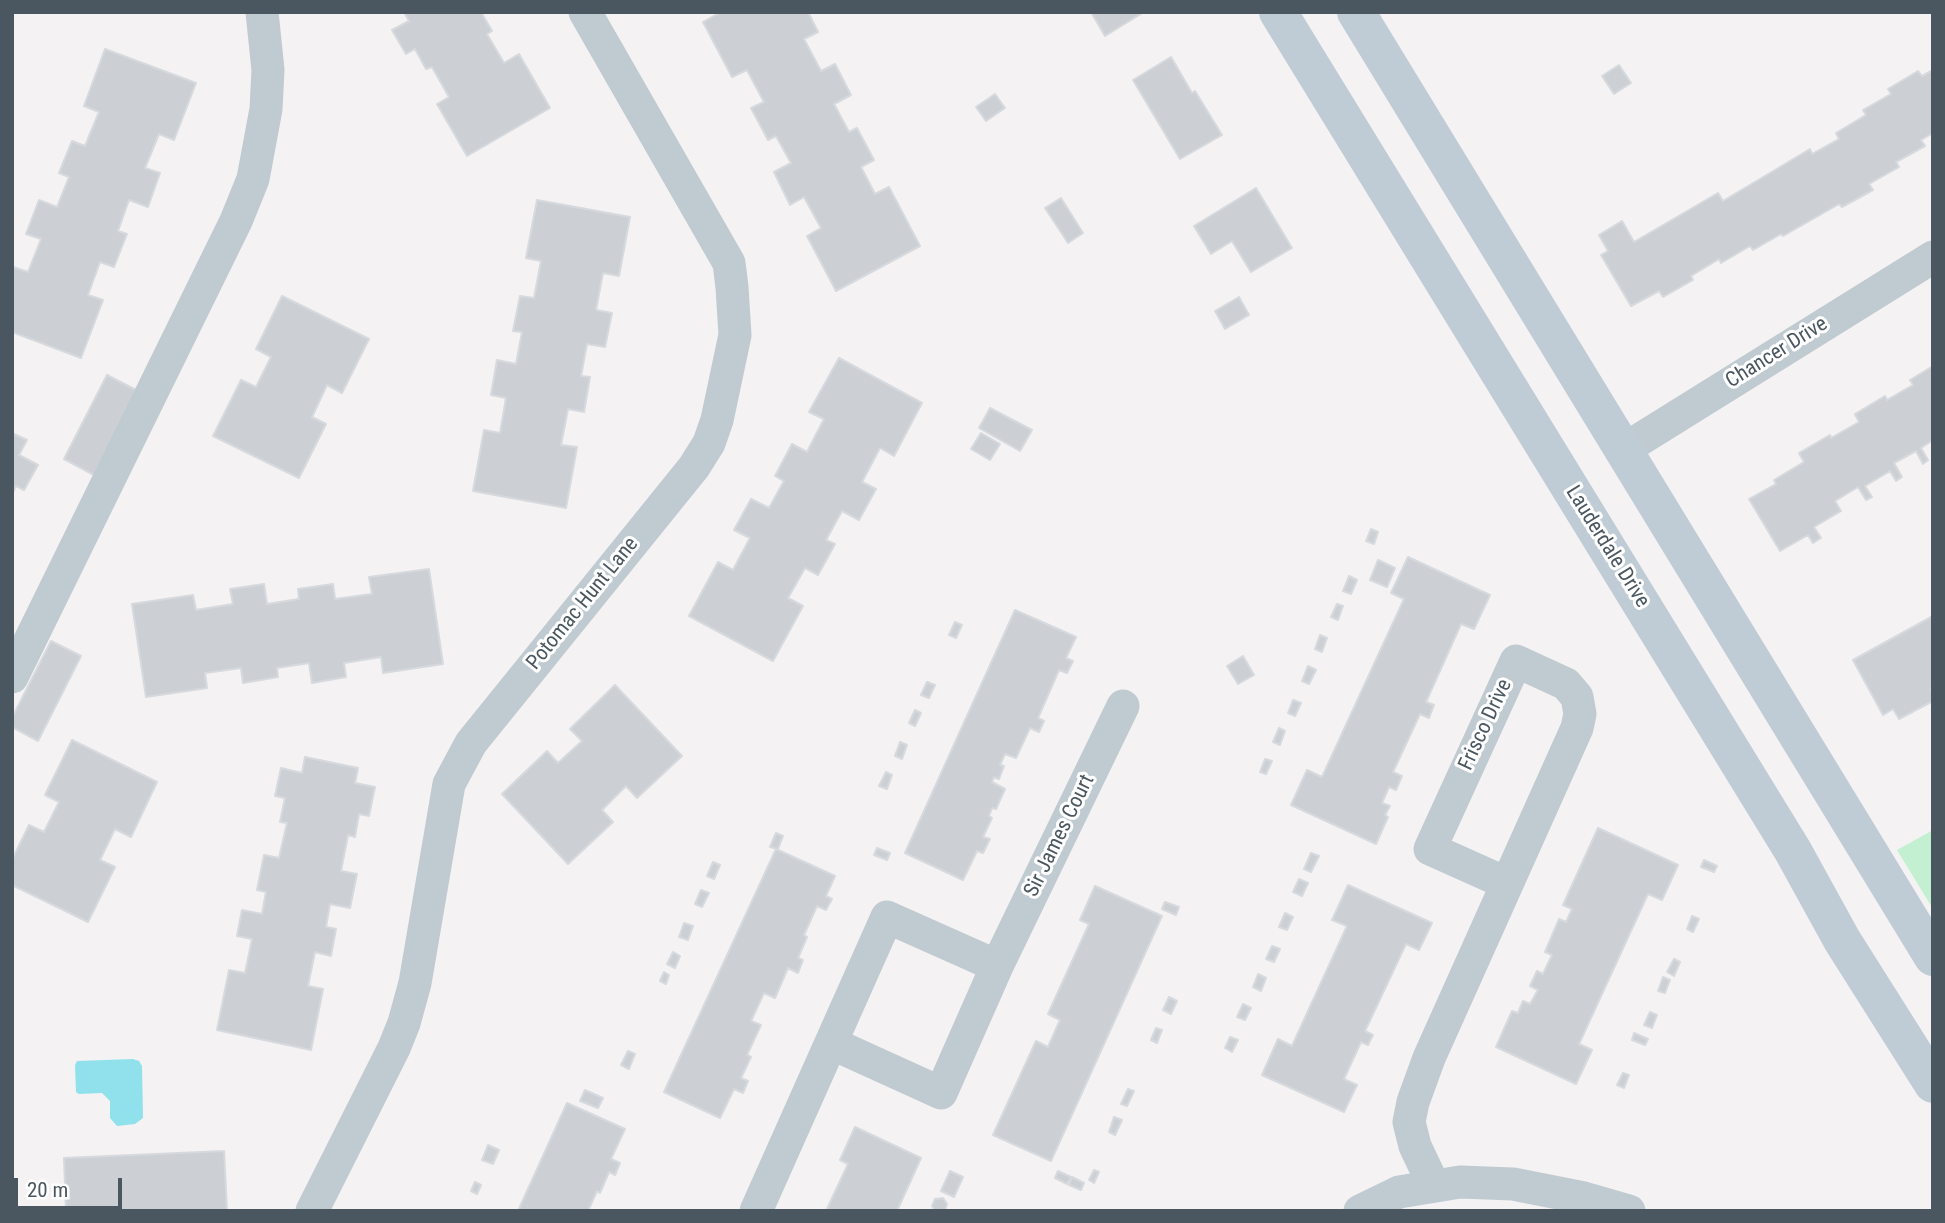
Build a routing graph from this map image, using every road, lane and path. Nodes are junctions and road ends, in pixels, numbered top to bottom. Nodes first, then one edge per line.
1 (262, 12) edge
2 (585, 12) edge
3 (1278, 12) edge
4 (1356, 12) edge
5 (1933, 257) edge
6 (1623, 450) junction
7 (12, 677) edge
8 (1123, 706) dead end
9 (1506, 883) junction
10 (1933, 957) edge
11 (997, 965) junction
12 (831, 1043) junction
13 (1933, 1084) edge
14 (1434, 1186) junction
15 (312, 1211) edge
16 (757, 1211) edge
17 (1360, 1211) edge
18 (1629, 1211) edge

1 - 7 street
2 - 15 street, Potomac Hunt Lane
3 - 13 main road, Lauderdale Drive
4 - 6 main road
5 - 6 street, Chancer Drive
6 - 10 main road
8 - 11 street, Sir James Court
9 - 9 street, Frisco Drive
9 - 14 street, Frisco Drive
11 - 12 street
11 - 12 street, Sir James Court
12 - 16 street
14 - 17 street
14 - 18 street

